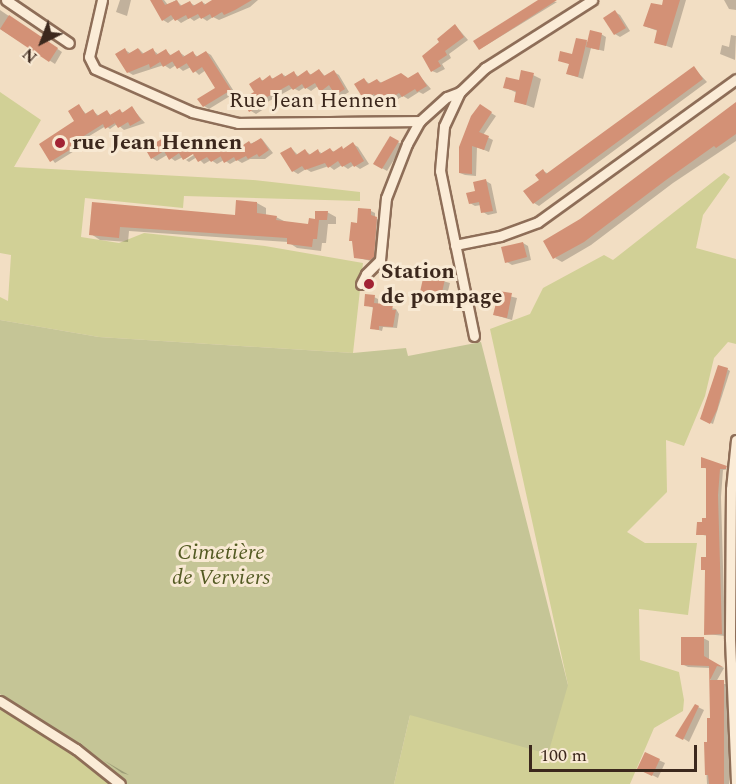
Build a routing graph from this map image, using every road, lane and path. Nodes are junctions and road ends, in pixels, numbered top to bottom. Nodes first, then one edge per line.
1 (6, 0) edge
2 (102, 0) edge
3 (592, 0) edge
4 (69, 43) dead end
5 (736, 79) edge
6 (460, 92) junction
7 (420, 121) junction
8 (455, 245) junction
9 (361, 284) dead end
10 (474, 336) dead end
11 (736, 440) edge
12 (0, 701) edge
13 (736, 783) edge
14 (120, 784) edge

1 - 4 street
2 - 7 street, Rue Jean Hennen
3 - 6 street
5 - 8 street
6 - 7 street, Rue Jean Hennen
6 - 8 street
7 - 9 street
8 - 10 street
11 - 13 street
12 - 14 street

